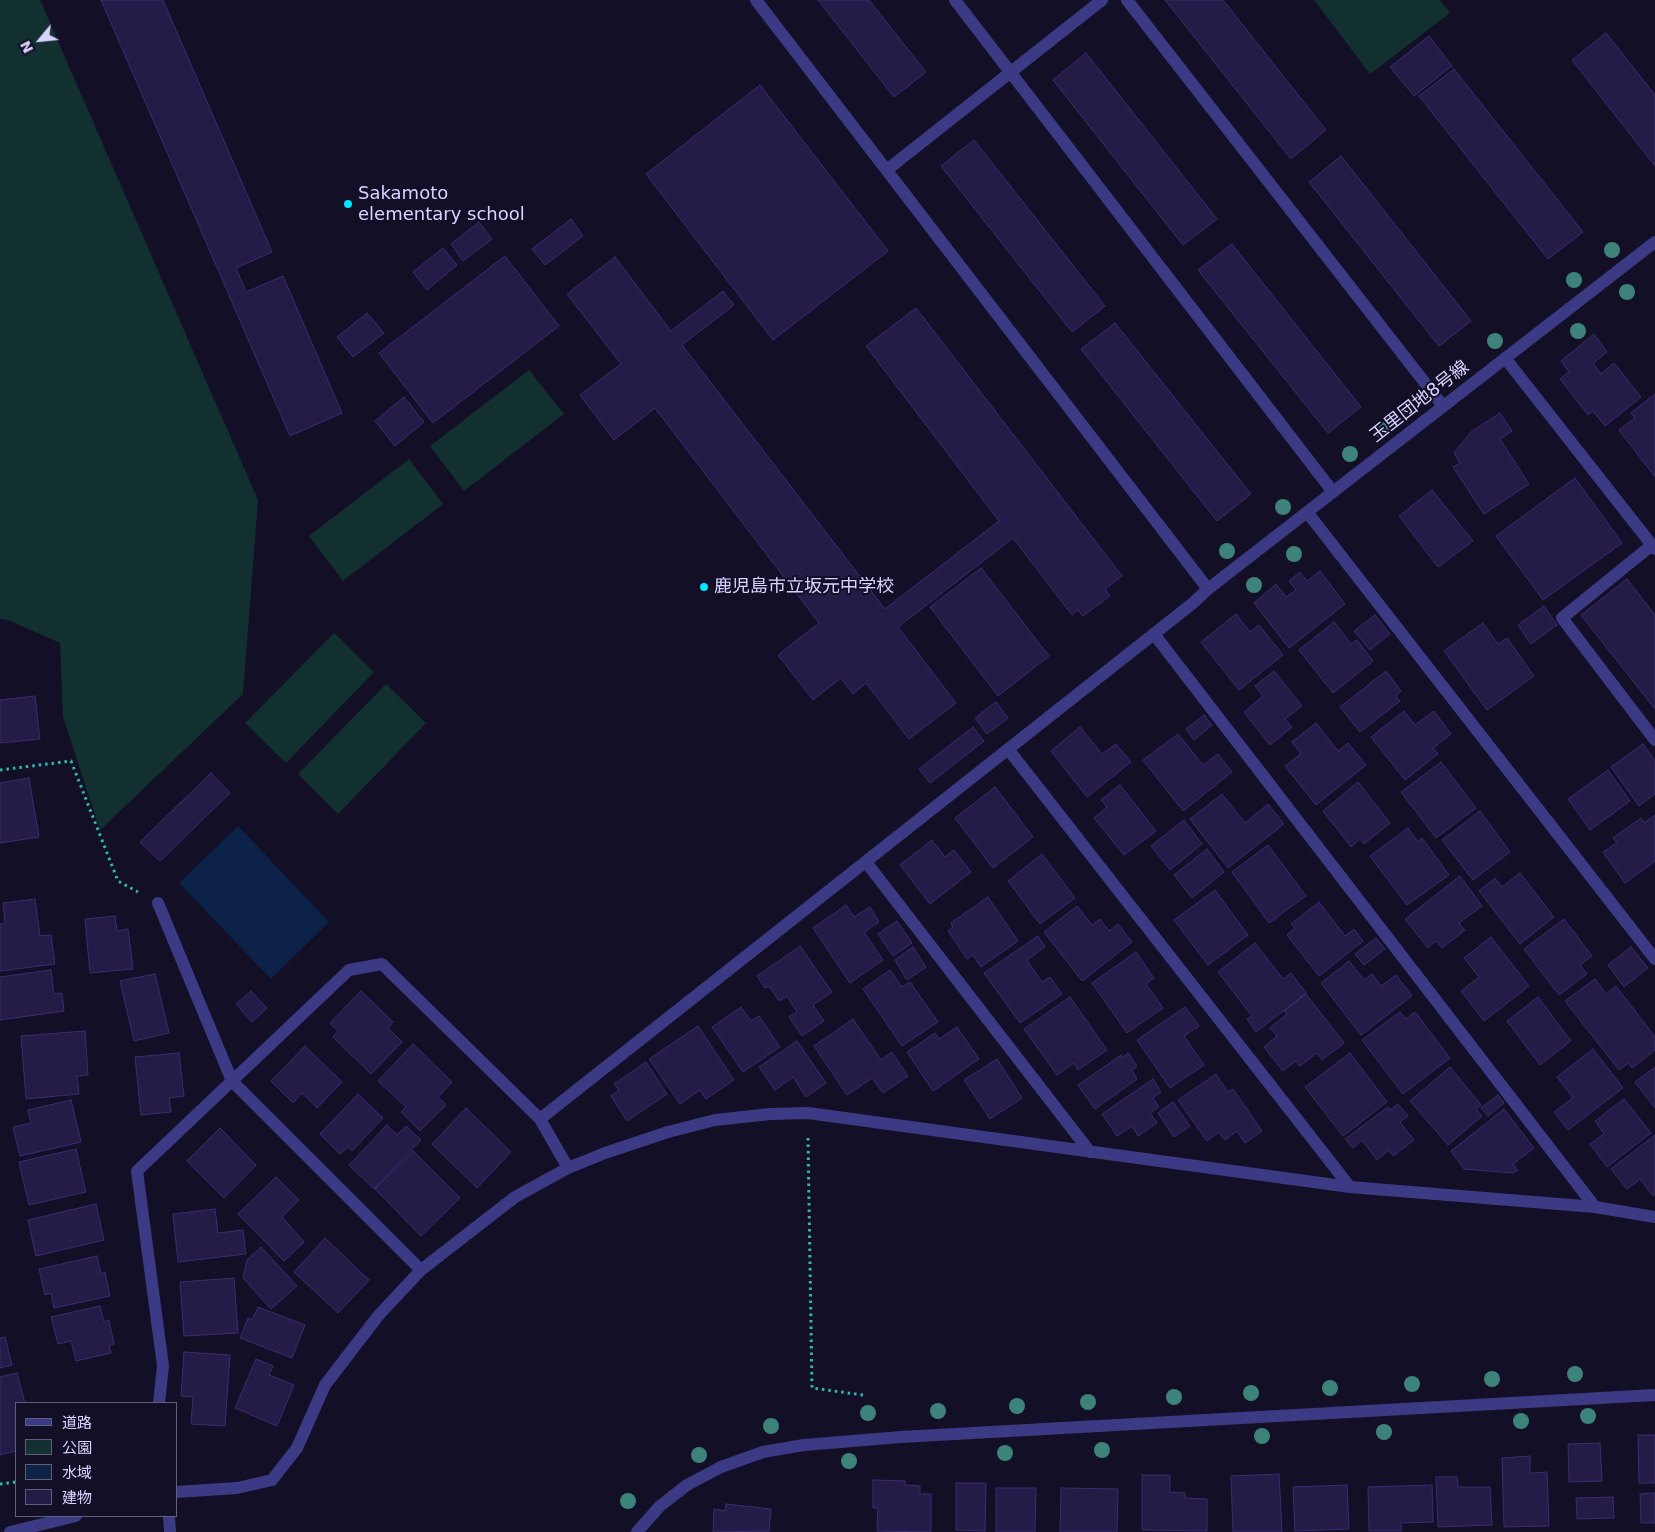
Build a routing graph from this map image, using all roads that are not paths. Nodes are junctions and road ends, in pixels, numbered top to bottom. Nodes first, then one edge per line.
1 (756, 0) edge
2 (955, 0) edge
3 (1102, 0) edge
4 (1127, 0) edge
5 (1011, 72) junction
6 (888, 169) junction
7 (1655, 242) edge
8 (1505, 358) junction
9 (1443, 406) junction
10 (1332, 492) junction
11 (1307, 512) junction
12 (1653, 547) edge
13 (1208, 589) junction
14 (1154, 634) junction
15 (1655, 740) edge
16 (1008, 749) junction
17 (866, 862) junction
18 (158, 903) road end
19 (1655, 959) edge
20 (232, 1081) junction
21 (540, 1119) junction
22 (1090, 1152) junction
23 (568, 1168) junction
24 (1350, 1187) junction
25 (1595, 1207) junction
26 (1655, 1217) edge
27 (421, 1270) junction
28 (1655, 1395) edge
29 (159, 1402) edge
30 (178, 1492) edge
31 (72, 1517) edge
32 (169, 1517) edge
33 (10, 1532) edge
34 (170, 1532) edge
35 (637, 1532) edge

1 - 6 street
2 - 5 street
3 - 5 street
4 - 9 street
5 - 6 street
5 - 10 street
6 - 13 street
7 - 8 street, 玉里団地8号線
8 - 9 street, 玉里団地8号線
8 - 12 street
9 - 10 street, 玉里団地8号線
10 - 11 street, 玉里団地8号線
11 - 13 street, 玉里団地8号線
11 - 19 street
12 - 15 street
13 - 14 street, 玉里団地8号線
14 - 16 street, 玉里団地8号線
14 - 25 street
16 - 17 street, 玉里団地8号線
16 - 24 street
17 - 21 street, 玉里団地8号線
17 - 22 street
18 - 20 street
20 - 21 street
20 - 27 street
20 - 29 street
21 - 23 street
22 - 23 street
22 - 24 street
23 - 27 street
24 - 25 street
25 - 26 street
27 - 30 street
28 - 35 street
31 - 33 street
32 - 34 street

